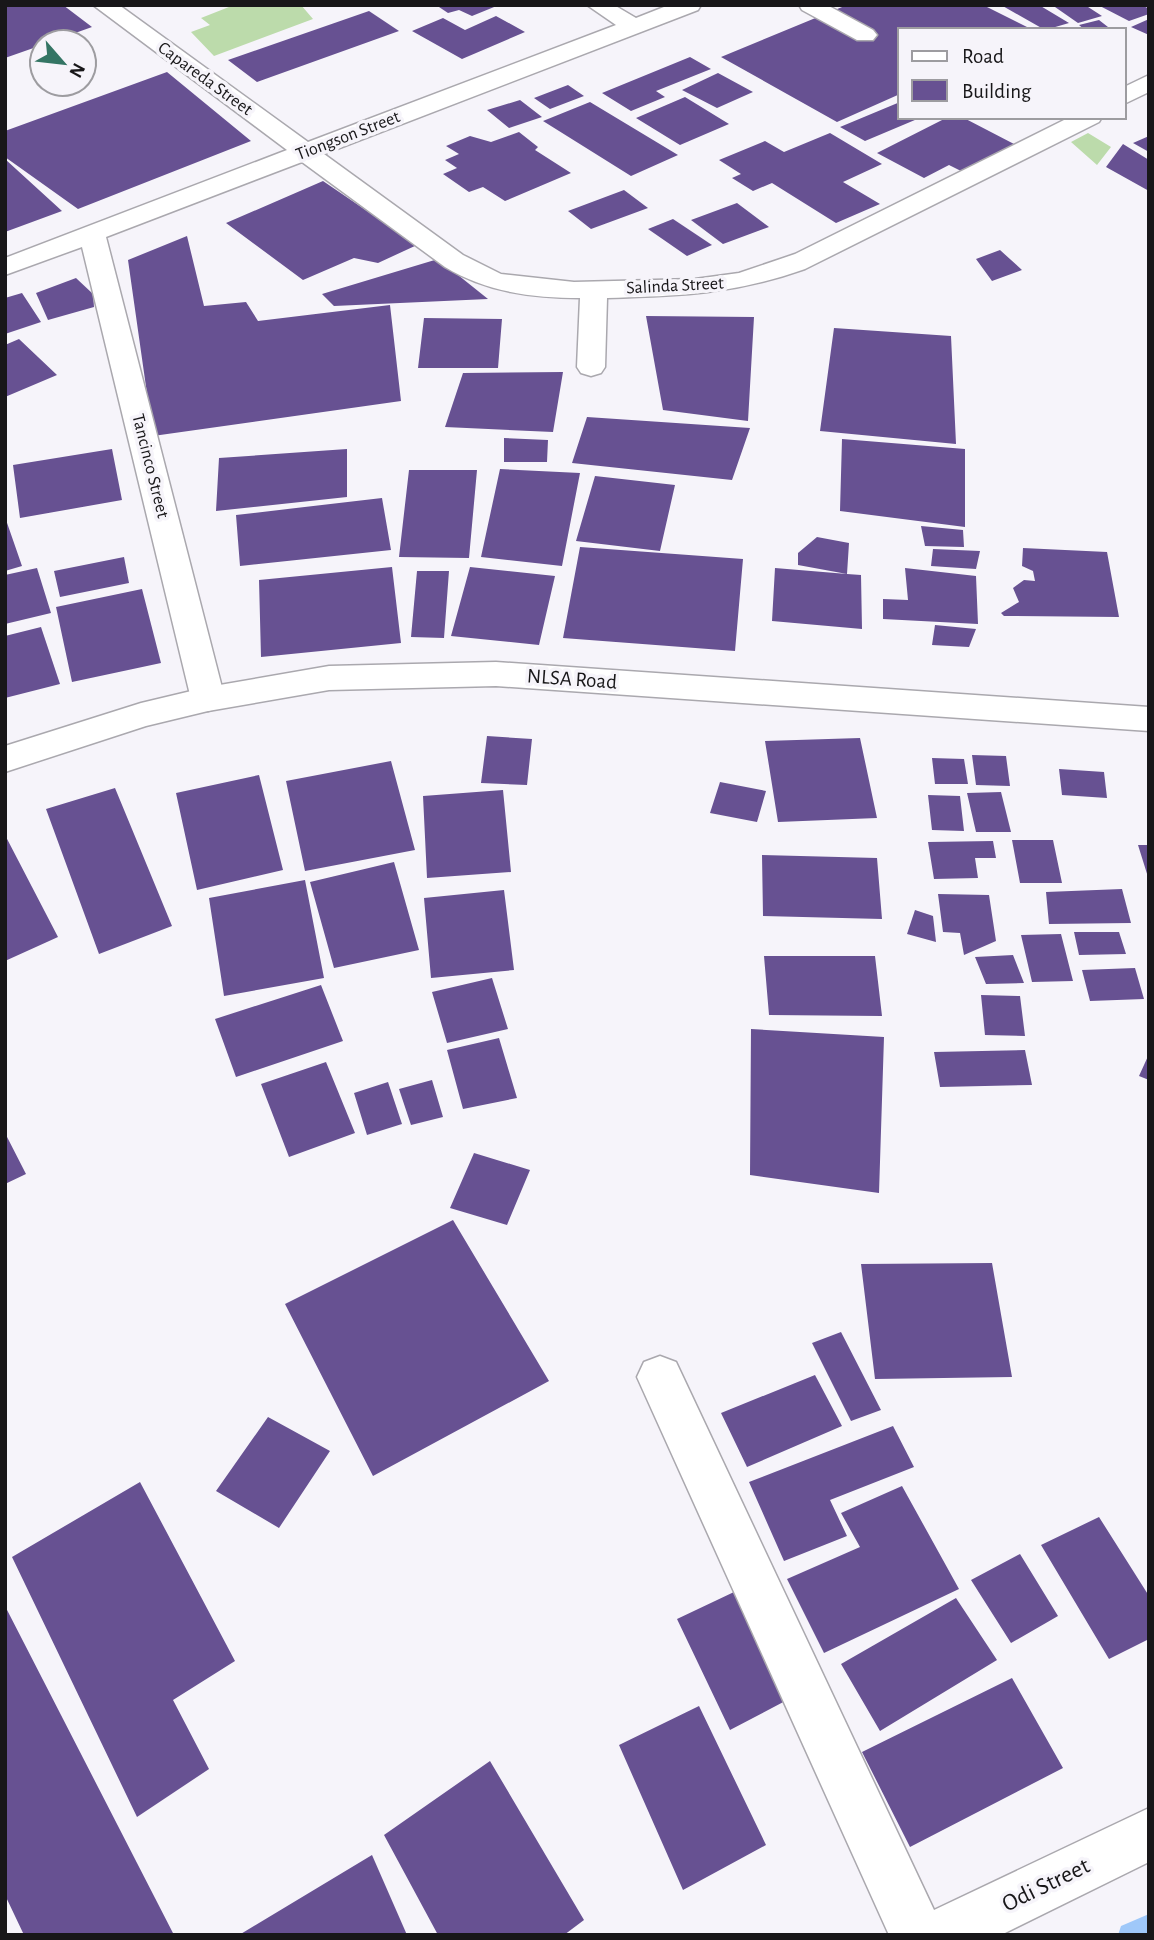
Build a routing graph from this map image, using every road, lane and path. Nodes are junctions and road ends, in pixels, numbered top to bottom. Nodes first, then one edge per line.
1 (104, 5) edge
2 (598, 5) edge
3 (691, 5) edge
4 (810, 5) edge
5 (635, 27) junction
6 (865, 35) dead end
7 (1149, 82) edge
8 (1126, 96) edge
9 (1086, 119) edge
10 (306, 152) junction
11 (92, 233) junction
12 (5, 267) edge
13 (594, 290) junction
14 (591, 367) dead end
15 (208, 699) junction
16 (1149, 719) edge
17 (5, 759) edge
18 (660, 1377) dead end
19 (1149, 1834) edge
20 (917, 1935) edge
21 (943, 1935) edge

1 - 10 street, Capareda Street
2 - 5 street
3 - 5 street, Tiongson Street
4 - 6 street
5 - 10 street, Tiongson Street
7 - 8 street
9 - 13 street, Salinda Street
10 - 11 street, Tiongson Street
10 - 13 street, Salinda Street
11 - 12 street, Tiongson Street
11 - 15 street, Tancinco Street
13 - 14 street
15 - 16 street, NLSA Road
15 - 17 street, NLSA Road
18 - 20 street
19 - 21 street, Odi Street

